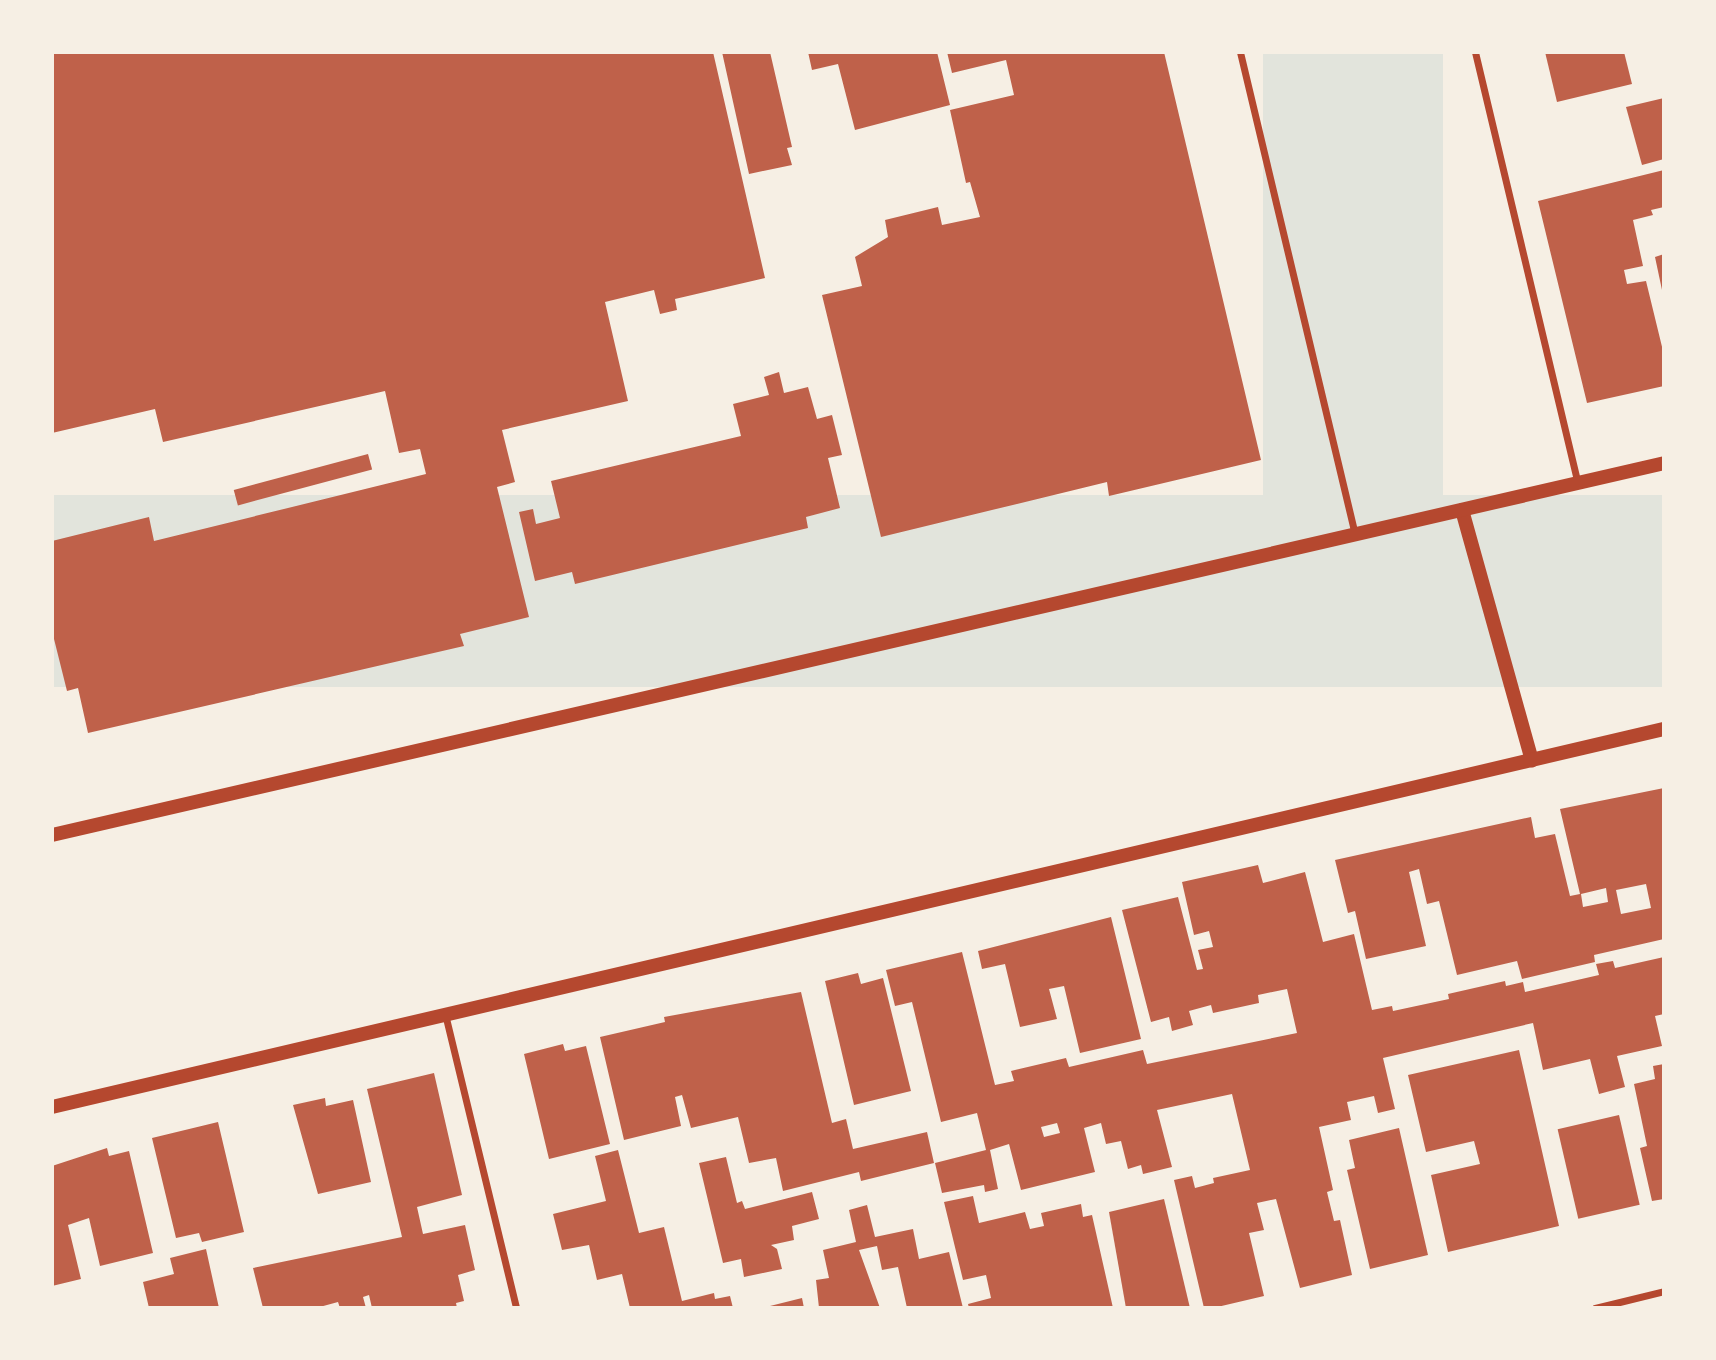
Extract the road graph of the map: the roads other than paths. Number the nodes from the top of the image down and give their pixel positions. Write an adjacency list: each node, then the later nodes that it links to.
1 (1240, 52): 6 (street)
2 (1475, 52): 4 (street)
3 (1664, 463): 4 (main road)
4 (1578, 483): 5 (main road)
5 (1462, 510): 6 (main road); 8 (main road)
6 (1355, 536): 9 (main road)
7 (1664, 729): 8 (main road)
8 (1532, 760): 10 (main road)
9 (52, 835)
10 (446, 1018): 11 (main road); 13 (street)
11 (52, 1107)
12 (1664, 1291): 14 (street)
13 (516, 1307)
14 (1595, 1307)

